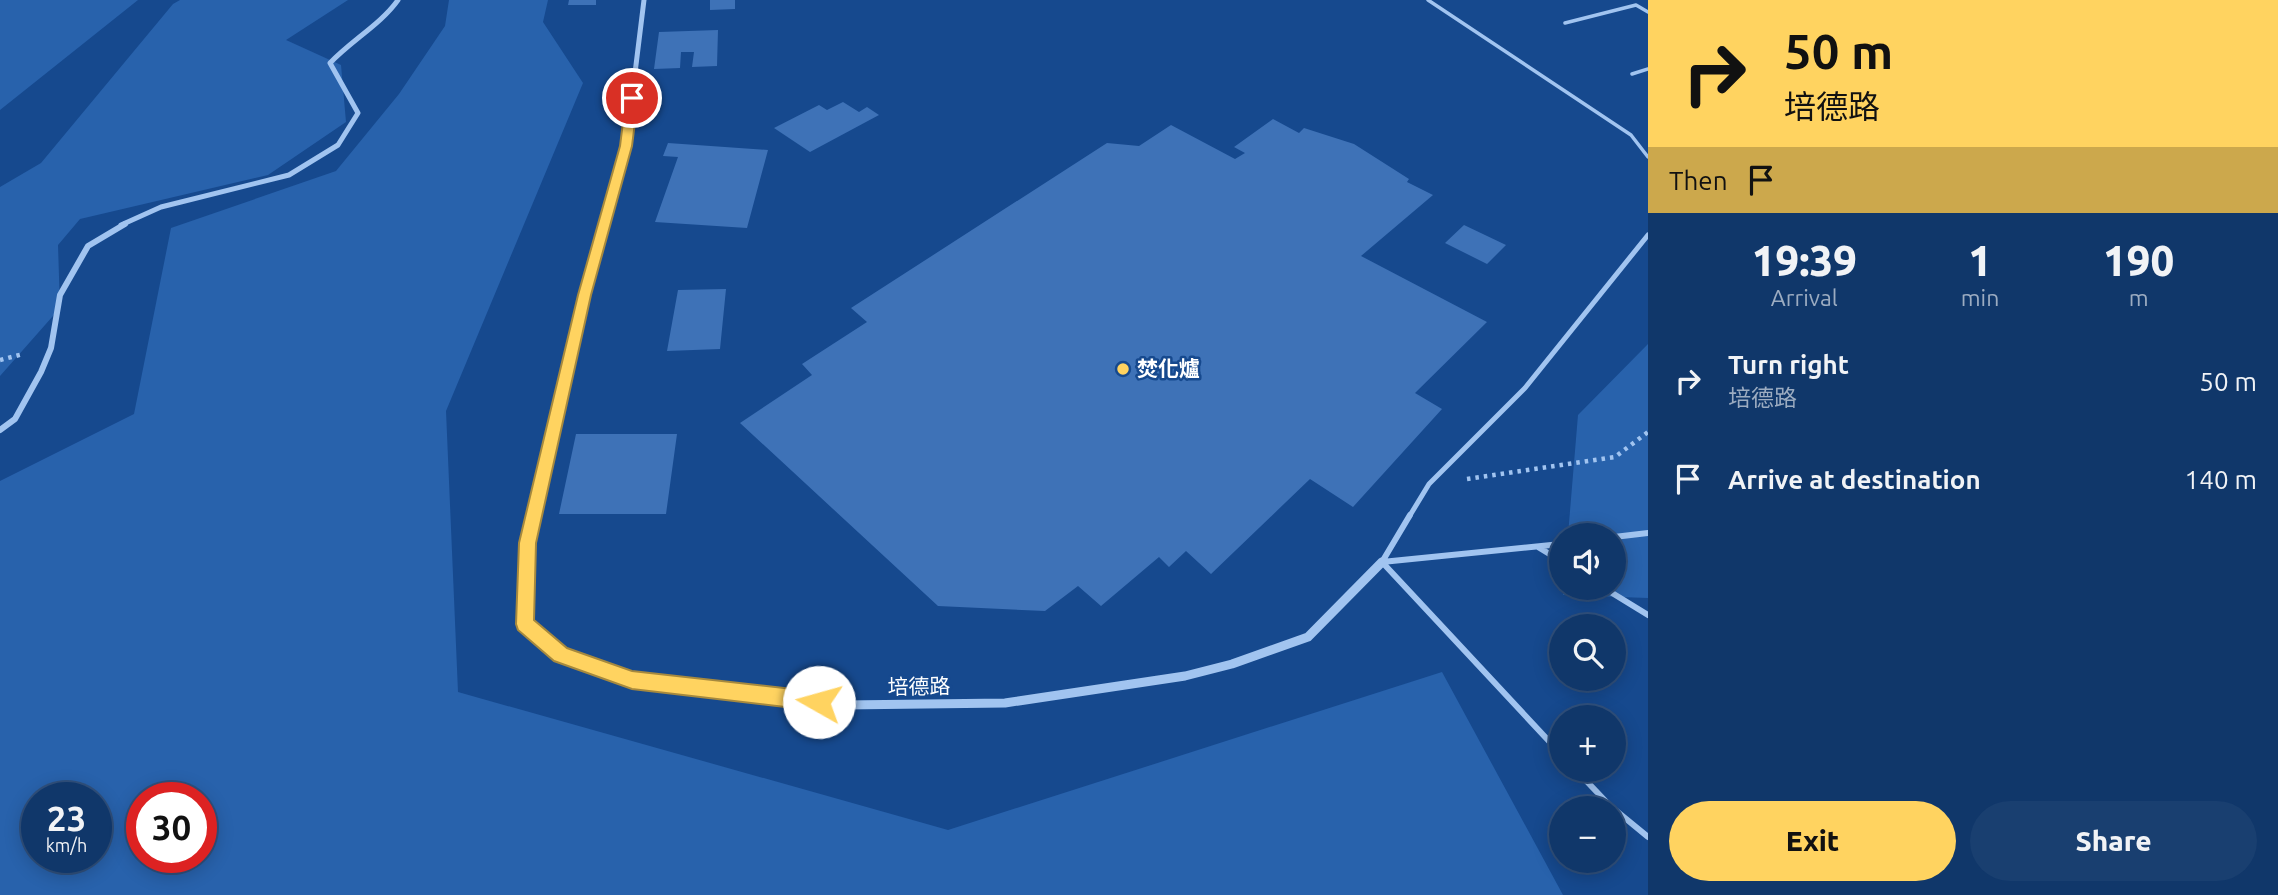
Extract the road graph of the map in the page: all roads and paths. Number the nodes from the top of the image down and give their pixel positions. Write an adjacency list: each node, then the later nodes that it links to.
1 (398, 0): 10 (street)
2 (644, 0): 18 (street, 培德路)
3 (1428, 0): 8 (lane)
4 (1648, 12): 5 (lane)
5 (1565, 23)
6 (1648, 69): 7 (lane)
7 (1632, 74)
8 (1648, 157)
9 (1648, 235): 12 (lane)
10 (0, 430)
11 (1648, 432): 12 (path)
12 (1429, 484): 18 (lane)
13 (1648, 533): 14 (lane)
14 (1626, 536)
15 (1549, 546): 16 (lane)
16 (1538, 547): 17 (lane); 18 (lane)
17 (1549, 554)
18 (1382, 562): 21 (lane)
19 (1624, 600): 20 (lane)
20 (1648, 615)
21 (1549, 741)
22 (1587, 782): 23 (lane)
23 (1601, 796)
24 (1626, 819): 25 (lane)
25 (1648, 837)

